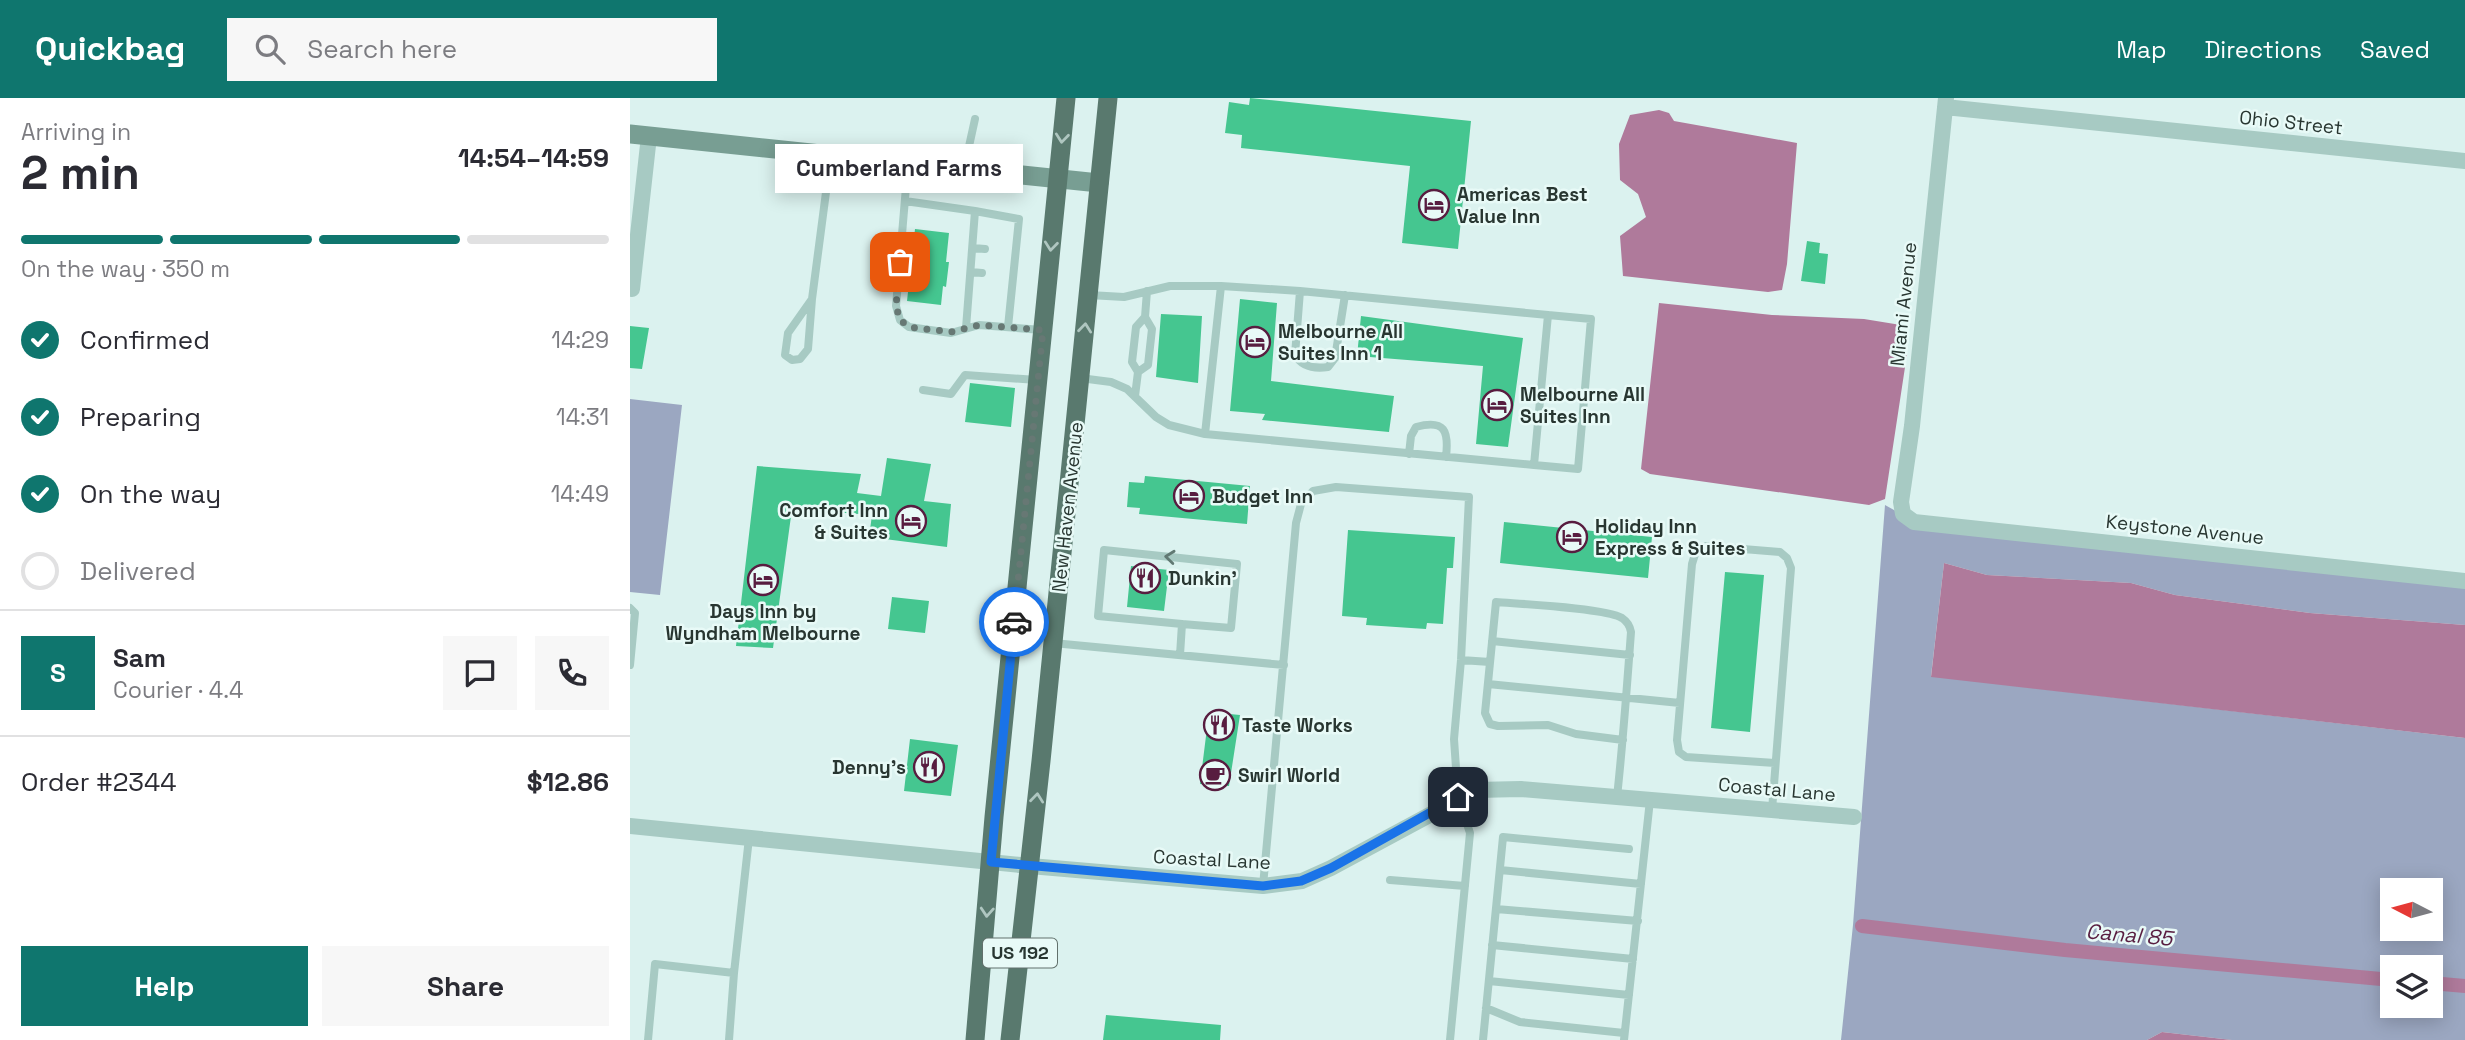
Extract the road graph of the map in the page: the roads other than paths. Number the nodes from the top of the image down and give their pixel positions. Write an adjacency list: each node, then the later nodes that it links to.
1 (1066, 98): 10 (main road, US 192, one-way to 10)
2 (1108, 98): 11 (main road, New Haven Avenue / US 192)
3 (1946, 102): 7 (street, Ohio Street); 41 (street, Miami Avenue)
4 (975, 119): 9 (lane)
5 (640, 135): 6 (main road); 19 (street)
6 (831, 154): 8 (main road); 26 (lane)
7 (2465, 161)
8 (908, 163): 9 (main road); 12 (lane)
9 (964, 169): 10 (main road)
10 (1058, 178): 11 (main road); 31 (main road, US 192, one-way to 31)
11 (1099, 183): 22 (main road, New Haven Avenue / US 192)
12 (905, 201): 13 (lane); 30 (lane)
13 (975, 211): 14 (lane); 29 (lane)
14 (973, 248): 15 (lane); 16 (lane)
15 (985, 249)
16 (971, 272): 17 (lane); 24 (lane)
17 (982, 273)
18 (1221, 286): 20 (lane); 21 (lane); 37 (lane)
19 (632, 289)
20 (1147, 291): 22 (lane); 28 (lane)
21 (1300, 291): 23 (lane); 23 (lane)
22 (1089, 295): 33 (main road, New Haven Avenue / US 192, one-way to 22)
23 (1345, 295): 27 (lane)
24 (969, 296): 25 (lane); 30 (lane)
25 (979, 298)
26 (812, 299): 26 (lane)
27 (1548, 315): 40 (lane); 40 (lane)
28 (1145, 317): 32 (lane); 32 (lane)
29 (1008, 327): 30 (lane); 31 (lane)
30 (966, 328)
31 (1043, 330): 34 (main road, US 192)
32 (1138, 372): 36 (lane)
33 (1080, 378): 36 (lane); 46 (main road, New Haven Avenue / US 192)
34 (1038, 380): 35 (lane); 66 (main road, US 192)
35 (923, 390)
36 (1135, 396): 37 (lane)
37 (1205, 434): 38 (lane)
38 (1409, 454): 39 (lane); 39 (lane)
39 (1446, 457): 40 (lane)
40 (1534, 465)
41 (1903, 514): 42 (street, Keystone Avenue)
42 (2465, 580)
43 (630, 608): 51 (lane)
44 (1182, 624): 44 (lane, one-way to 44); 47 (lane)
45 (1492, 641): 48 (lane); 48 (lane); 50 (lane)
46 (1053, 643): 47 (lane); 67 (main road, New Haven Avenue / US 192, one-way to 46)
47 (1180, 655): 52 (lane)
48 (1630, 655): 54 (lane)
49 (1461, 660): 50 (lane); 52 (lane); 58 (lane)
50 (1490, 662): 53 (lane)
51 (630, 665)
52 (1284, 665): 71 (lane)
53 (1488, 684): 54 (lane); 56 (lane)
54 (1627, 698): 55 (lane); 56 (lane)
55 (1680, 703): 57 (lane); 57 (lane)
56 (1623, 740): 59 (lane)
57 (1775, 763): 61 (lane)
58 (1458, 797): 59 (street, Coastal Lane); 71 (street, Coastal Lane); 72 (lane)
59 (1617, 797): 60 (street, Coastal Lane)
60 (1650, 800): 61 (street, Coastal Lane); 70 (lane)
61 (1772, 810): 62 (street, Coastal Lane)
62 (1854, 817)
63 (630, 826): 64 (street, Coastal Lane)
64 (748, 838): 66 (street, Coastal Lane); 77 (lane)
65 (1629, 849): 68 (lane)
66 (991, 862): 67 (street, Coastal Lane); 85 (main road, US 192, one-way to 85)
67 (1030, 866): 71 (street, Coastal Lane); 86 (main road, New Haven Avenue / US 192)
68 (1500, 870): 70 (lane); 73 (lane)
69 (1390, 880): 72 (lane)
70 (1642, 884): 74 (lane)
71 (1263, 886)
72 (1465, 886): 87 (lane)
73 (1496, 909): 74 (lane); 75 (lane)
74 (1638, 921): 76 (lane)
75 (1492, 945): 76 (lane); 78 (lane)
76 (1633, 959): 79 (lane)
77 (734, 972): 82 (lane); 83 (lane)
78 (1489, 981): 79 (lane); 80 (lane)
79 (1629, 995): 81 (lane)
80 (1486, 1008): 81 (lane); 88 (lane)
81 (1624, 1037)
82 (648, 1040)
83 (729, 1040): 84 (lane)
84 (736, 1040)
85 (975, 1040)
86 (1010, 1040)
87 (1450, 1040)
88 (1483, 1040)

